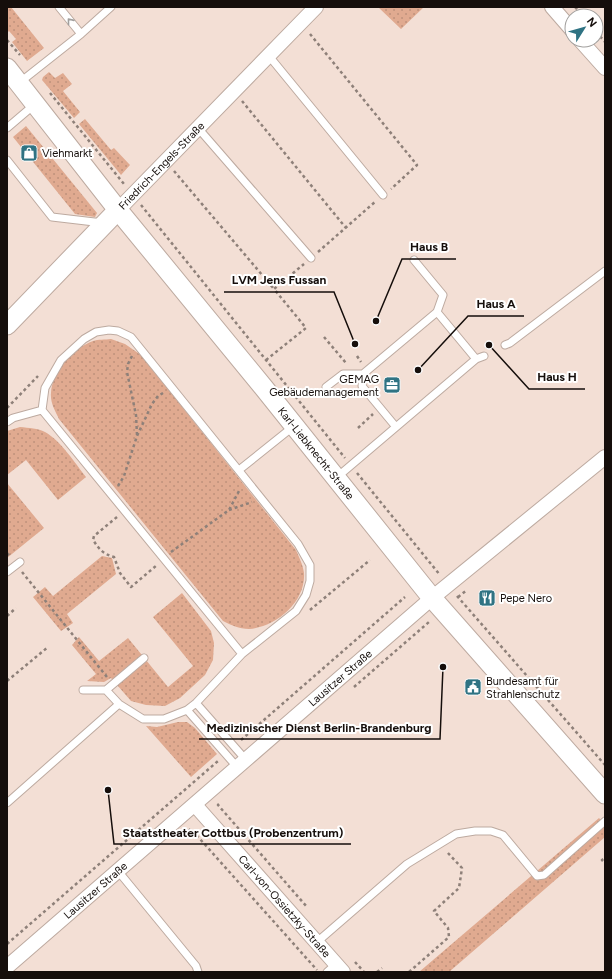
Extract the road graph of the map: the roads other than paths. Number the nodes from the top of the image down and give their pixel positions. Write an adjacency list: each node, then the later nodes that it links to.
1 (59, 7): 6 (lane, one-way to 1)
2 (111, 7): 6 (lane)
3 (316, 7): 8 (street, Friedrich-Engels-Straße)
4 (552, 7): 5 (street)
5 (564, 21)
6 (81, 34): 11 (lane)
7 (587, 48): 10 (street)
8 (269, 56): 14 (street, Friedrich-Engels-Straße); 16 (lane)
9 (7, 68): 11 (main road, Karl-Liebknecht-Straße)
10 (605, 68)
11 (26, 78): 12 (main road, Karl-Liebknecht-Straße)
12 (36, 104): 13 (lane); 17 (main road, Karl-Liebknecht-Straße)
13 (7, 128)
14 (198, 128): 17 (street, Friedrich-Engels-Straße); 19 (lane)
15 (7, 160): 18 (lane)
16 (383, 195)
17 (118, 210): 18 (main road, Friedrich-Engels-Straße); 31 (main road, Karl-Liebknecht-Straße)
18 (104, 223): 23 (main road, Friedrich-Engels-Straße)
19 (311, 258)
20 (414, 260): 22 (lane)
21 (605, 271): 24 (lane)
22 (437, 312): 26 (lane); 27 (lane)
23 (7, 325)
24 (505, 346)
25 (484, 356): 26 (lane)
26 (476, 359): 32 (lane)
27 (363, 374): 28 (lane); 32 (lane)
28 (326, 387)
29 (42, 410): 30 (lane); 34 (lane); 39 (lane)
30 (7, 422)
31 (294, 426): 34 (lane); 35 (main road, Karl-Liebknecht-Straße)
32 (396, 427): 35 (lane)
33 (605, 457): 38 (street, Lausitzer Straße)
34 (239, 470): 39 (lane)
35 (336, 478): 38 (main road, Karl-Liebknecht-Straße)
36 (18, 563): 37 (lane)
37 (7, 572)
38 (432, 598): 46 (street, Lausitzer Straße); 47 (main road, Karl-Liebknecht-Straße)
39 (242, 654): 43 (lane)
40 (144, 658): 42 (lane)
41 (83, 690): 42 (lane)
42 (106, 690): 44 (lane)
43 (196, 703): 45 (lane); 46 (lane)
44 (118, 704): 45 (lane); 48 (lane)
45 (187, 710): 46 (lane)
46 (242, 764): 49 (street, Lausitzer Straße)
47 (605, 794)
48 (7, 803)
49 (195, 805): 51 (street, Lausitzer Straße); 52 (street, Carl-von-Ossietzky-Straße)
50 (605, 821): 52 (lane)
51 (118, 871): 53 (street, Lausitzer Straße); 55 (lane)
52 (317, 942): 54 (street, Carl-von-Ossietzky-Straße)
53 (7, 967)
54 (335, 969)
55 (198, 972)

